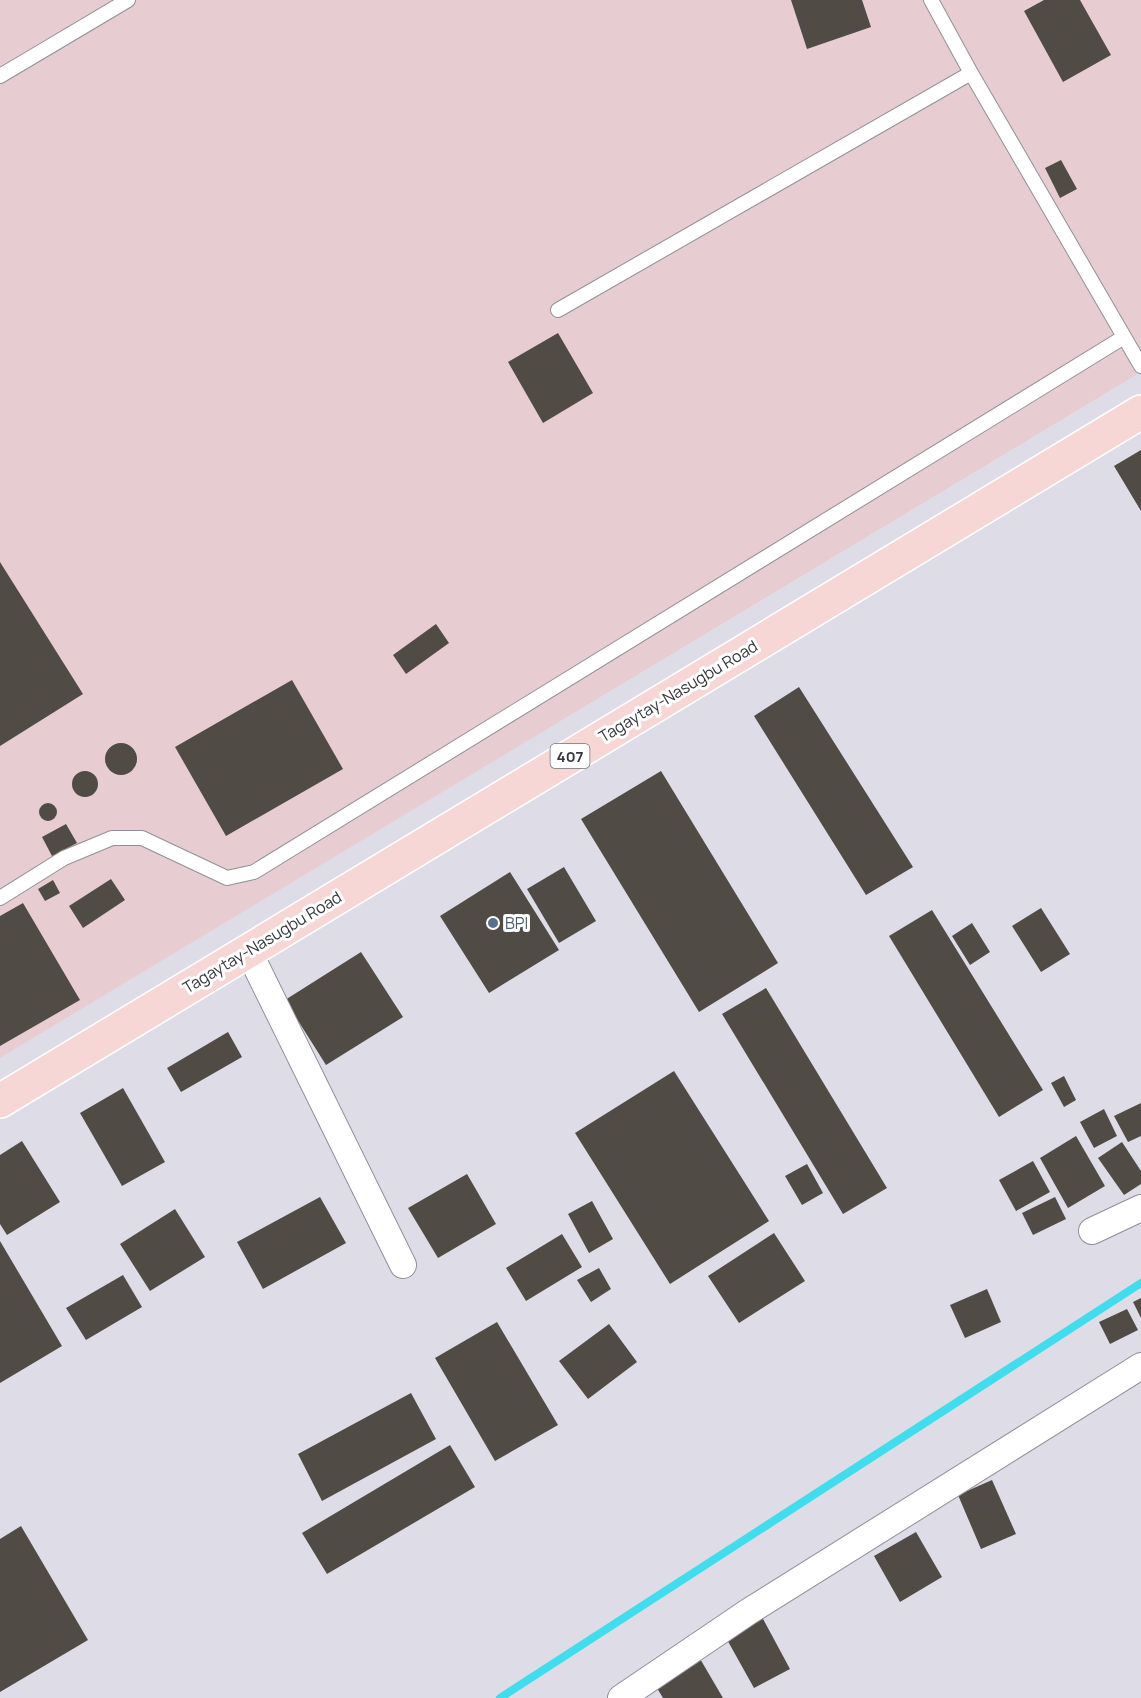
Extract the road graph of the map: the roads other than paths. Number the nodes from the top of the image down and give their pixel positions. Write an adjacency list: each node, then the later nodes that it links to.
1 (128, 0): 4 (lane)
2 (931, 0): 3 (lane)
3 (971, 73): 5 (lane); 6 (lane)
4 (0, 76)
5 (558, 310)
6 (1124, 337): 7 (lane); 9 (lane)
7 (1141, 366)
8 (1141, 412): 10 (main road, Tagaytay-Nasugbu Road / 407)
9 (0, 898)
10 (248, 950): 11 (main road, Tagaytay-Nasugbu Road / 407); 14 (street)
11 (0, 1101)
12 (1141, 1208): 13 (street)
13 (1092, 1231)
14 (403, 1264)
15 (1141, 1366): 16 (street)
16 (621, 1698)

